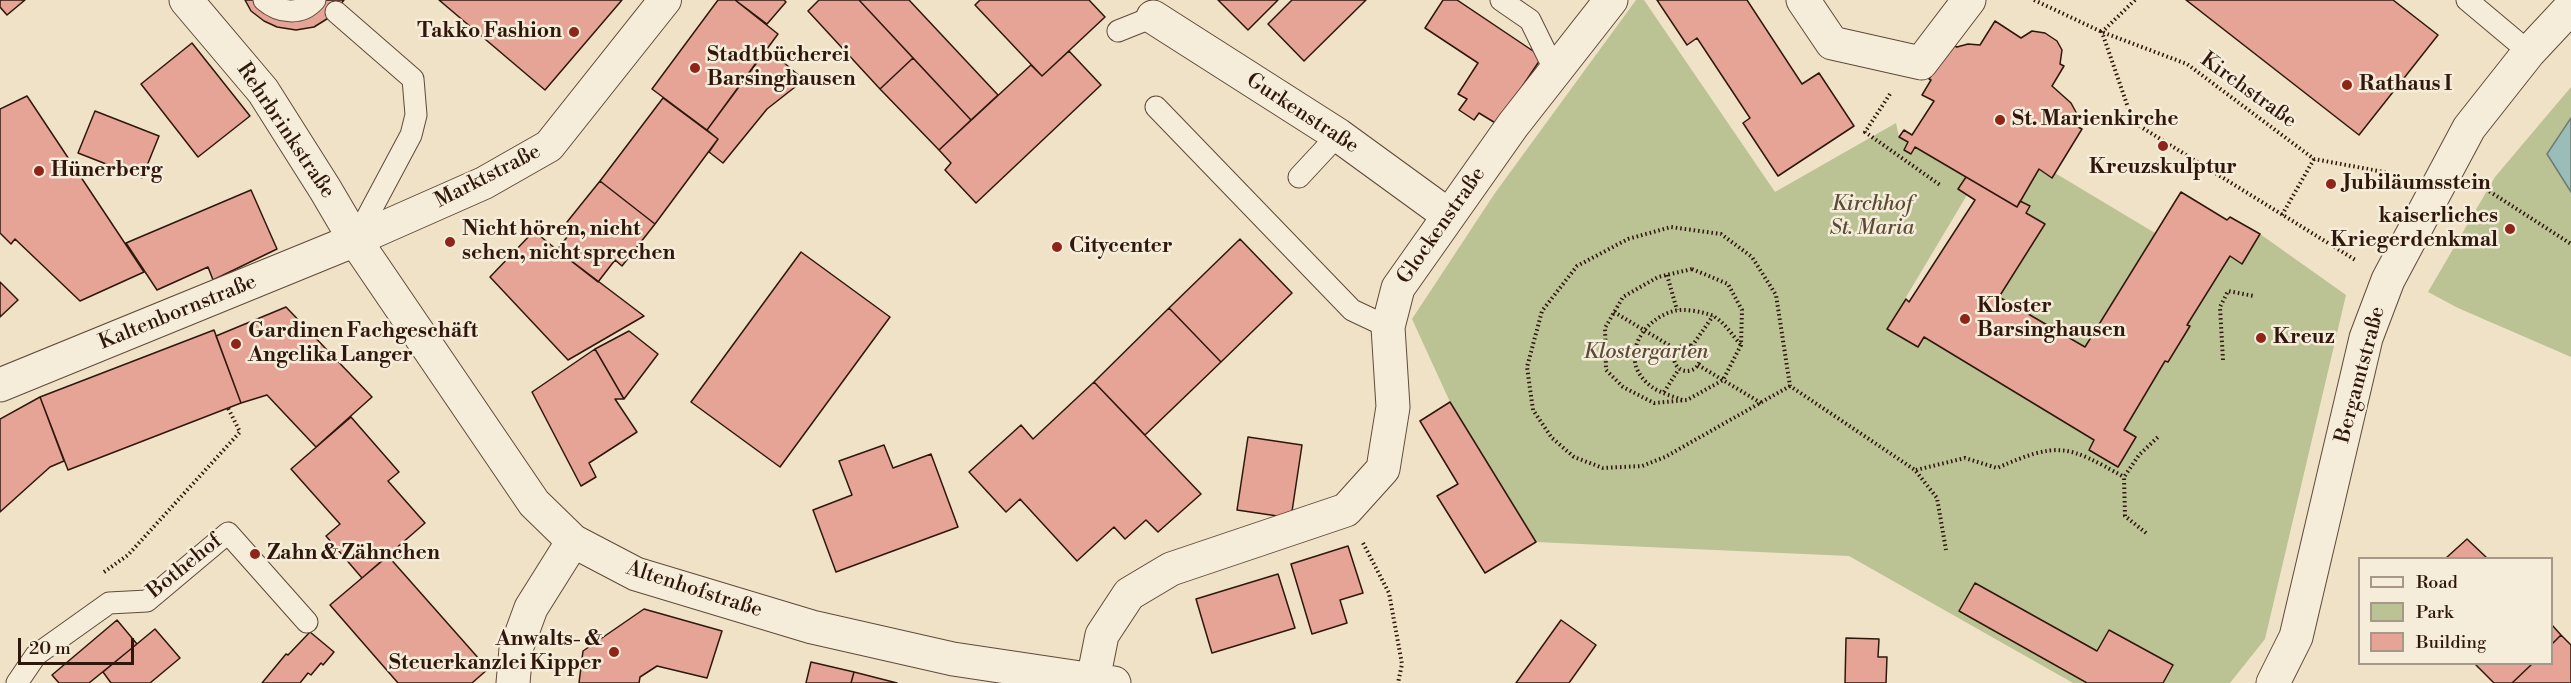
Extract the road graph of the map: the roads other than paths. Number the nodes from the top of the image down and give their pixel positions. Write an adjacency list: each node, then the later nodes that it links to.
1 (186, 0): 20 (street, Rehrbrinkstraße)
2 (264, 0): 3 (lane)
3 (315, 0)
4 (665, 0): 20 (street, Marktstraße)
5 (1501, 0): 15 (lane)
6 (1611, 0): 15 (street, Glockenstraße)
7 (1803, 0): 8 (street)
8 (1969, 0)
9 (2467, 0): 14 (lane)
10 (2571, 7): 14 (street, Bergamtstraße)
11 (336, 12): 20 (lane)
12 (1153, 17): 13 (lane); 17 (street, Gurkenstraße)
13 (1118, 31)
14 (2529, 52): 28 (street, Bergamtstraße)
15 (1555, 70): 19 (street, Glockenstraße)
16 (1156, 107): 21 (lane)
17 (1338, 135): 18 (lane); 19 (street, Gurkenstraße)
18 (1299, 177)
19 (1448, 215): 21 (street, Glockenstraße)
20 (355, 240): 22 (street, Kaltenbornstraße); 23 (street, Altenhofstraße)
21 (1388, 327): 25 (street, Glockenstraße)
22 (0, 385)
23 (573, 541): 25 (street, Altenhofstraße); 27 (street)
24 (307, 622): 26 (lane, Bothehof)
25 (1103, 681)
26 (17, 683)
27 (513, 683)
28 (2273, 683)

